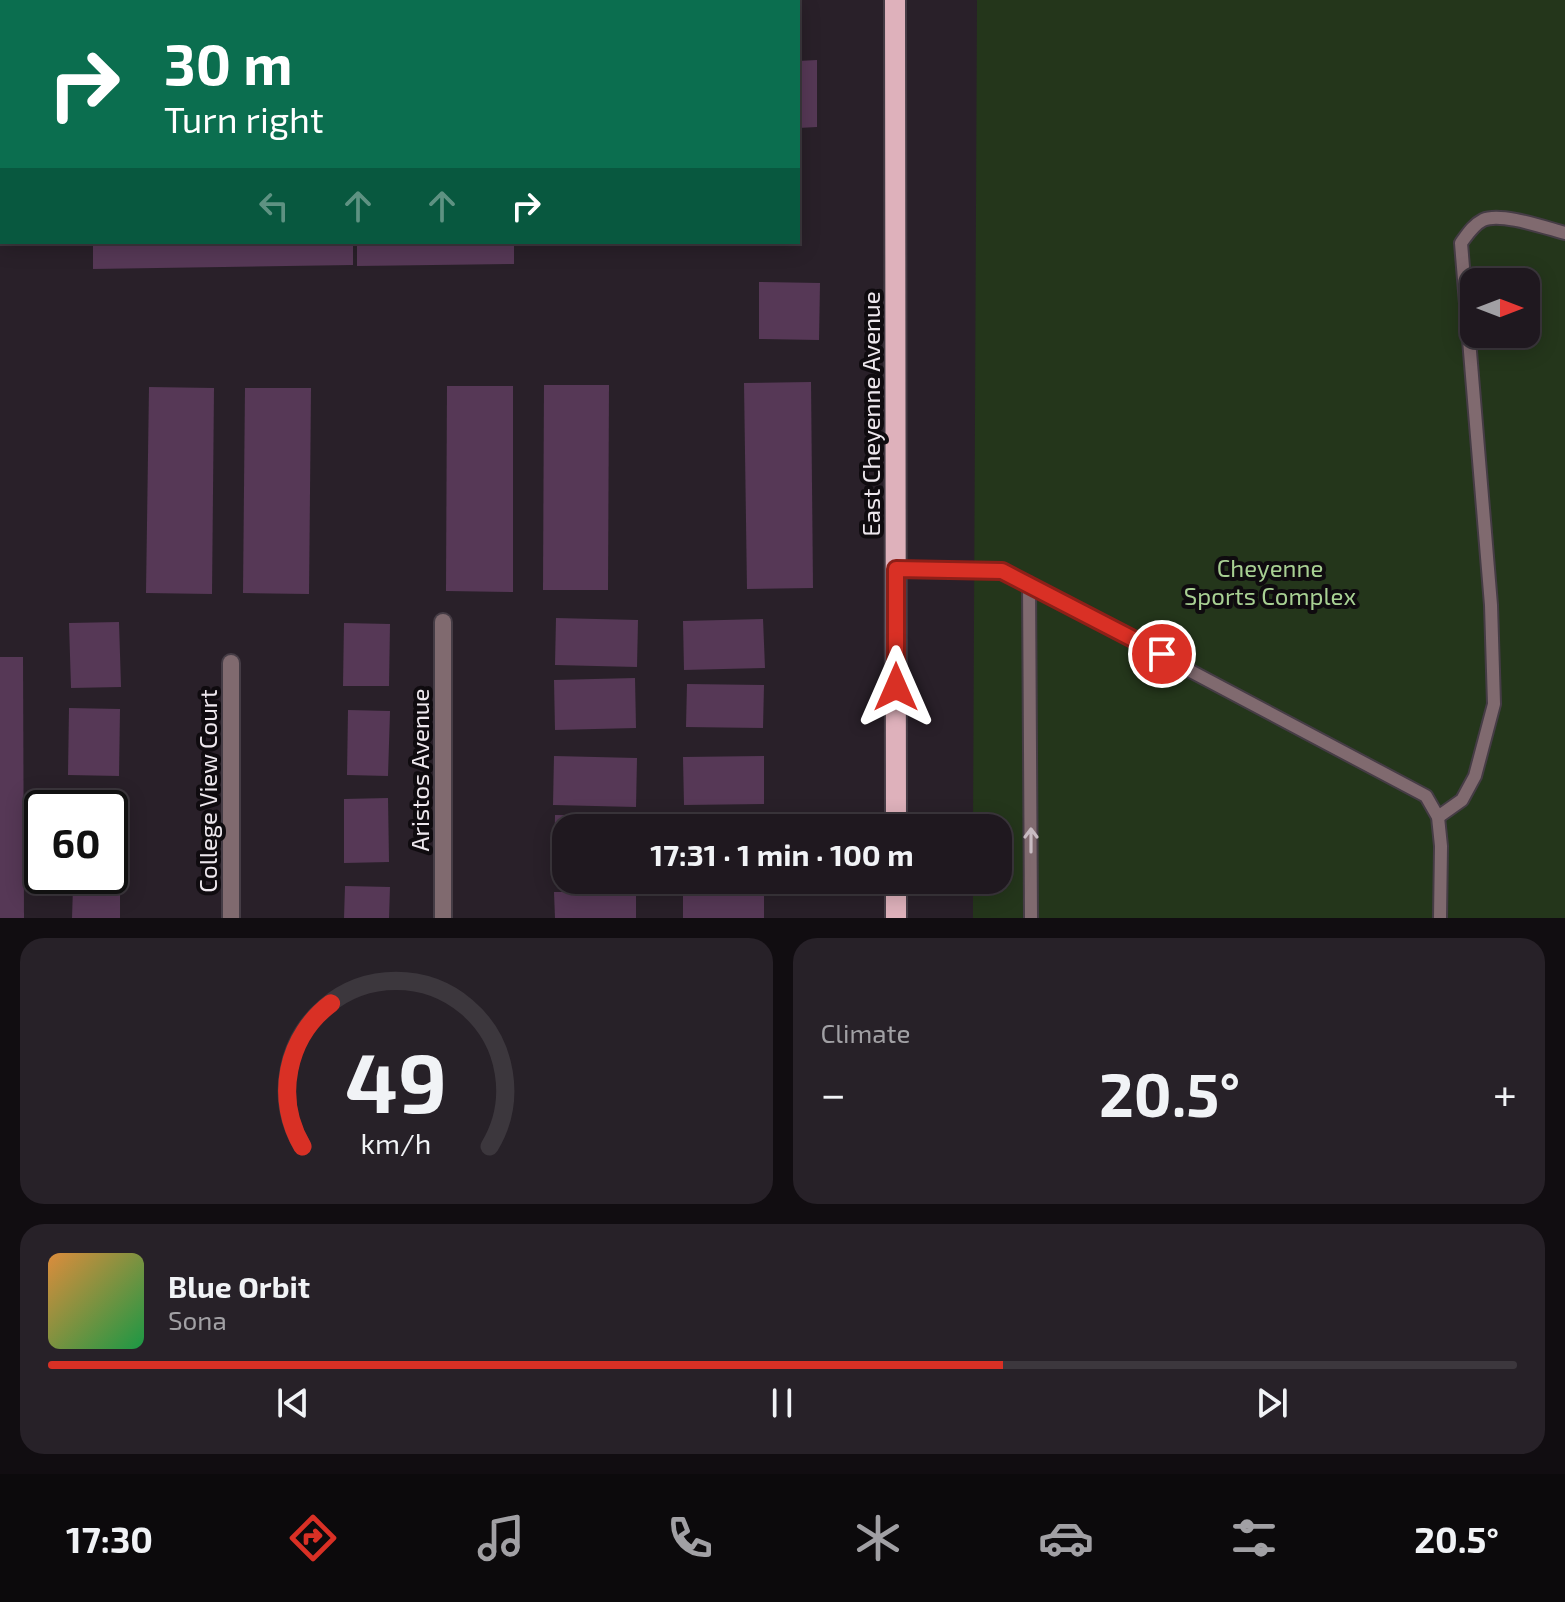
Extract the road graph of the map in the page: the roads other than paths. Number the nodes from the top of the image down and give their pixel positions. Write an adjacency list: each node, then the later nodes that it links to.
1 (895, 0): 3 (main road, East Cheyenne Avenue)
2 (1565, 233): 8 (lane)
3 (896, 569): 4 (lane); 7 (main road, East Cheyenne Avenue)
4 (1029, 583): 8 (lane); 13 (lane, one-way to 4)
5 (443, 622): 11 (street, Aristos Avenue)
6 (231, 663): 10 (street, College View Court)
7 (896, 814)
8 (1438, 817): 14 (lane)
9 (896, 894): 12 (main road)
10 (231, 918)
11 (443, 918)
12 (896, 918)
13 (1031, 918)
14 (1440, 918)

